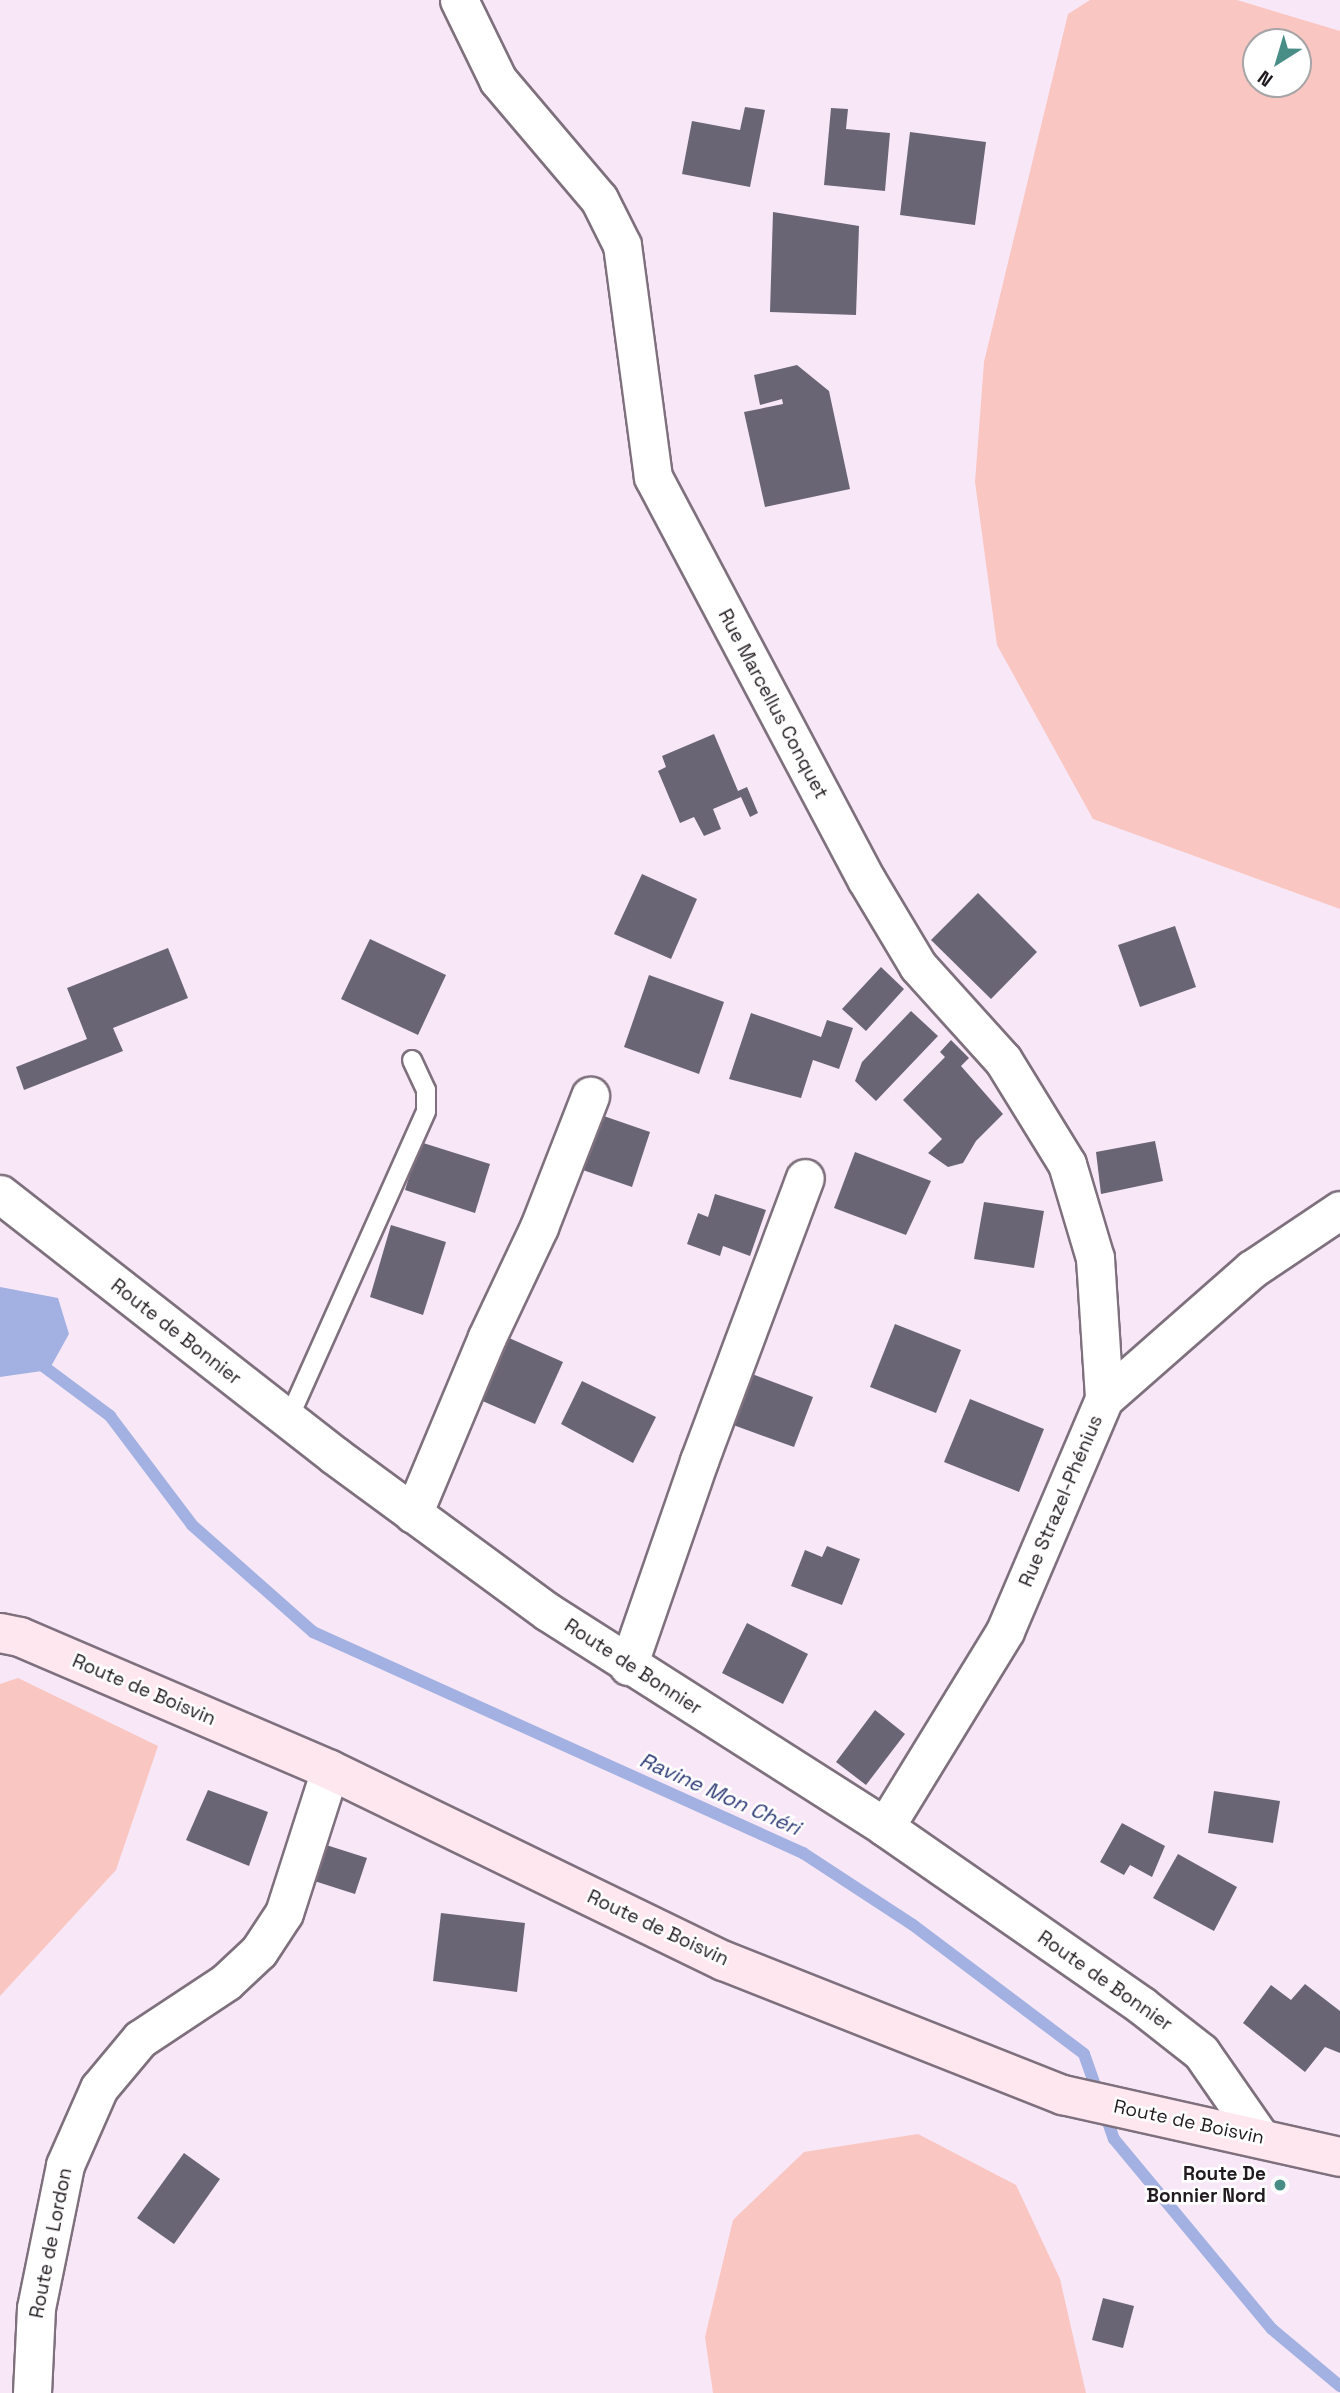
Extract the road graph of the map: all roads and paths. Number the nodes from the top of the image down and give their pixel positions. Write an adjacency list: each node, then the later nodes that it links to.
1 (459, 0): 7 (street, Rue Marcellus Conquet)
2 (412, 1059): 8 (lane)
3 (590, 1096): 9 (street)
4 (805, 1178): 11 (street)
5 (0, 1194): 8 (street, Route de Bonnier)
6 (1340, 1210): 7 (street, Rue Strazel-Phénius)
7 (1104, 1399): 13 (street, Rue Strazel-Phénius)
8 (288, 1420): 9 (street, Route de Bonnier)
9 (413, 1514): 11 (street, Route de Bonnier)
10 (0, 1633): 12 (main road, Route de Boisvin)
11 (628, 1666): 13 (street, Route de Bonnier)
12 (330, 1770): 14 (main road, Route de Boisvin); 16 (street, Route de Lordon)
13 (885, 1827): 14 (street, Route de Bonnier)
14 (1261, 2137): 15 (main road, Route de Boisvin)
15 (1340, 2157)
16 (32, 2393)

